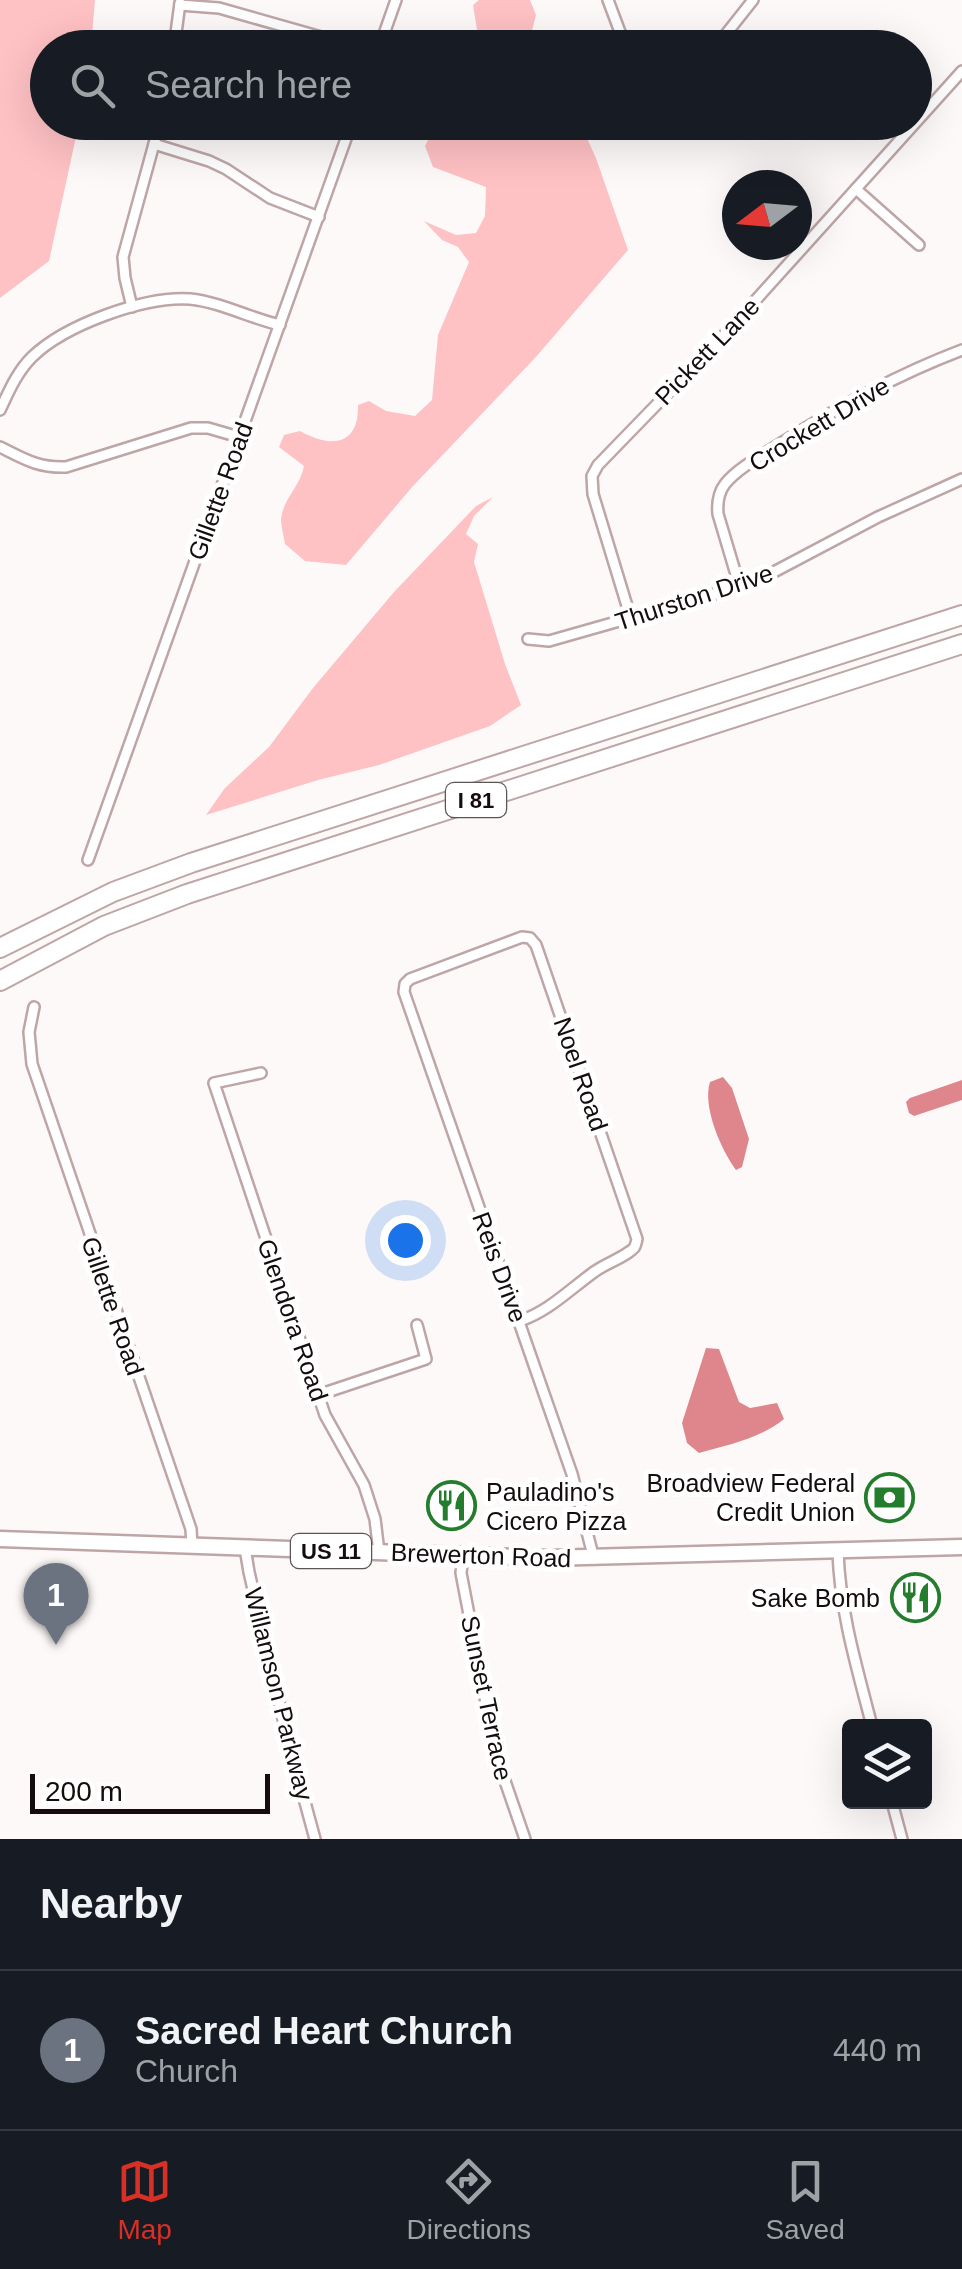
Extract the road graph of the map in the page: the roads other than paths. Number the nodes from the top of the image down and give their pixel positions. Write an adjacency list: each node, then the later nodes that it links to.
1 (396, 0): 7 (street)
2 (608, 0): 8 (street)
3 (754, 0): 9 (street)
4 (180, 2): 5 (street); 6 (street)
5 (176, 30)
6 (297, 30)
7 (385, 30)
8 (619, 30)
9 (730, 30)
10 (962, 72): 11 (street, Pickett Lane)
11 (932, 105)
12 (155, 140): 15 (street)
13 (346, 140): 17 (street, Gillette Road)
14 (901, 140): 16 (street, Pickett Lane)
15 (154, 144): 17 (street); 19 (street)
16 (856, 190): 18 (street); 28 (street, Pickett Lane)
17 (319, 217): 20 (street, Gillette Road)
18 (918, 245)
19 (132, 307): 20 (street); 22 (street)
20 (280, 325): 23 (street, Gillette Road)
21 (962, 350): 26 (street, Crockett Drive)
22 (0, 410)
23 (239, 437): 24 (street); 31 (street, Gillette Road)
24 (0, 447)
25 (962, 479): 26 (street, Thurston Drive)
26 (740, 588): 28 (street, Thurston Drive)
27 (962, 615): 32 (highway, I 81)
28 (631, 619): 29 (street, Thurston Drive)
29 (528, 639)
30 (962, 644): 34 (highway, I 81)
31 (88, 860)
32 (0, 948)
33 (410, 979): 37 (street, Reis Drive); 37 (street, Noel Road)
34 (0, 980)
35 (34, 1007): 41 (street, Gillette Road)
36 (261, 1073): 39 (street, Glendora Road)
37 (520, 1322): 47 (street, Reis Drive)
38 (416, 1324): 39 (street)
39 (318, 1395): 44 (street, Glendora Road)
40 (0, 1540): 41 (main road, Brewerton Road / US 11)
41 (192, 1546): 43 (main road, Brewerton Road / US 11)
42 (962, 1547): 45 (main road, Brewerton Road / US 11)
43 (245, 1548): 44 (main road, Brewerton Road / US 11); 50 (street, Willamson Parkway)
44 (379, 1552): 46 (main road, Brewerton Road / US 11)
45 (838, 1552): 47 (main road, Brewerton Road / US 11); 48 (street)
46 (464, 1555): 47 (main road, Brewerton Road / US 11); 51 (street, Sunset Terrace)
47 (594, 1559)
48 (870, 1719)
49 (894, 1809): 52 (street)
50 (315, 1839)
51 (524, 1839)
52 (902, 1839)

